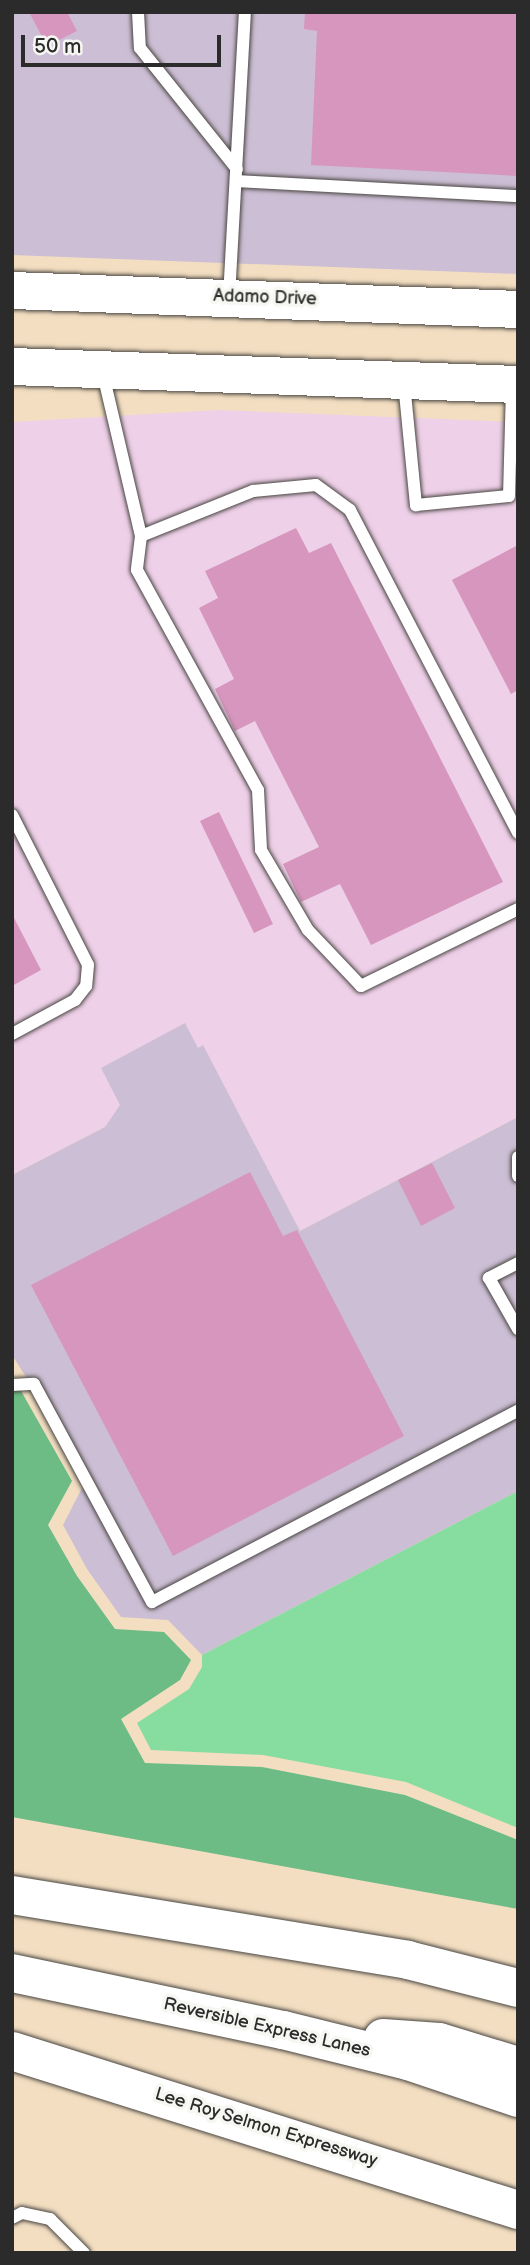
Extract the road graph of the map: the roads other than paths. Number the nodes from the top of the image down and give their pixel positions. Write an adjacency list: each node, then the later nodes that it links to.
1 (138, 12): 3 (lane)
2 (245, 12): 3 (lane)
3 (237, 175): 4 (lane); 6 (lane)
4 (518, 196)
5 (12, 290): 6 (main road, Adamo Drive)
6 (229, 297): 7 (main road, Adamo Drive)
7 (518, 309)
8 (12, 366): 9 (main road)
9 (102, 367): 10 (main road); 12 (lane)
10 (403, 380): 11 (main road); 11 (lane)
11 (515, 384)
12 (141, 536): 14 (lane); 15 (lane)
13 (12, 815): 16 (lane)
14 (518, 833)
15 (518, 909)
16 (12, 1034)
17 (518, 1157): 18 (lane)
18 (518, 1177)
19 (518, 1263): 20 (lane)
20 (518, 1329)
21 (12, 1385): 22 (lane)
22 (518, 1411)
23 (12, 1895): 25 (highway)
24 (12, 1973): 26 (highway, Reversible Express Lanes)
25 (518, 1988)
26 (283, 2030): 28 (highway, Reversible Express Lanes); 29 (highway)
27 (12, 2051): 32 (highway, Lee Roy Selmon Expressway)
28 (408, 2061): 30 (highway, Reversible Express Lanes); 31 (highway)
29 (518, 2066)
30 (518, 2098)
31 (518, 2121)
32 (518, 2210)
33 (12, 2218): 34 (lane)
34 (84, 2253)

